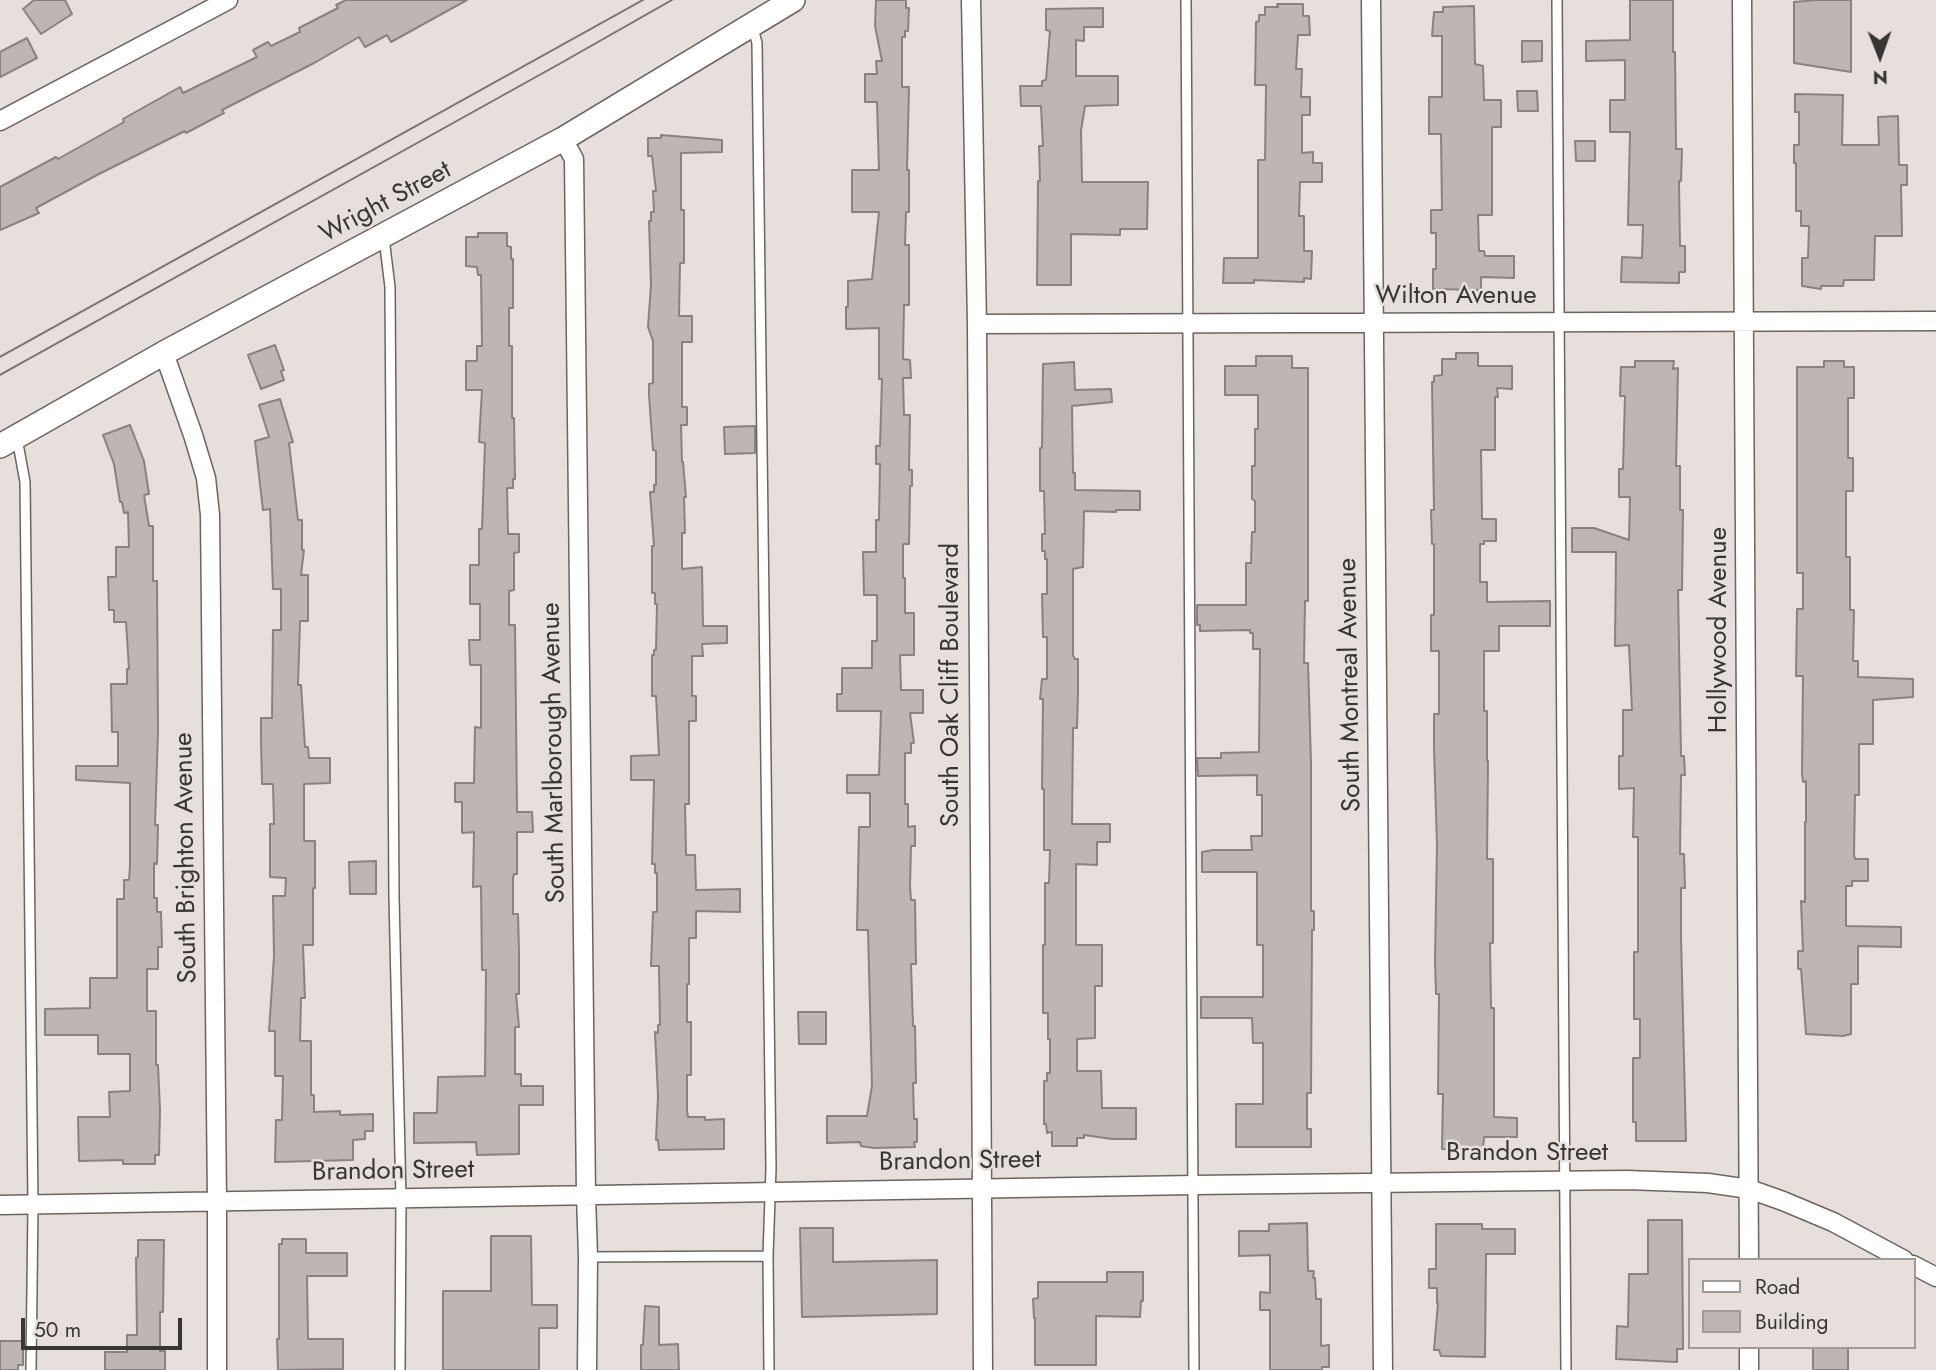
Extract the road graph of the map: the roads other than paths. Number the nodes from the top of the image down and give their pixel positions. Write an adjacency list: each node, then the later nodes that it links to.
1 (228, 0): 9 (street)
2 (793, 0): 8 (street, Wright Street)
3 (971, 0): 17 (street, South Oak Cliff Boulevard)
4 (1186, 0): 14 (lane)
5 (1371, 0): 15 (street, South Montreal Avenue)
6 (1557, 0): 16 (lane)
7 (1742, 0): 12 (street, Hollywood Avenue)
8 (752, 26): 10 (street, Wright Street); 25 (lane)
9 (0, 121)
10 (563, 139): 11 (street, Wright Street); 26 (street, South Marlborough Avenue)
11 (384, 236): 18 (street, Wright Street); 27 (lane)
12 (1744, 321): 13 (street, Wilton Avenue); 16 (street, Wilton Avenue); 24 (street, Hollywood Avenue)
13 (1936, 321)
14 (1188, 322): 15 (street, Wilton Avenue); 17 (street, Wilton Avenue); 22 (lane)
15 (1373, 323): 16 (street, Wilton Avenue); 21 (street, South Montreal Avenue)
16 (1559, 323): 20 (lane)
17 (977, 324): 23 (street, South Oak Cliff Boulevard)
18 (164, 353): 19 (street, Wright Street); 28 (street, South Brighton Avenue)
19 (9, 441): 30 (lane)
20 (1566, 1180): 21 (street, Brandon Street); 24 (street, Brandon Street); 46 (lane)
21 (1382, 1182): 22 (street, Brandon Street); 45 (street, South Montreal Avenue)
22 (1194, 1185): 23 (street, Brandon Street); 44 (lane)
23 (982, 1188): 25 (street, Brandon Street); 43 (street, South Oak Cliff Boulevard)
24 (1749, 1189): 33 (street, Hollywood Avenue); 34 (street, Brandon Street)
25 (771, 1192): 26 (street, Brandon Street); 31 (lane)
26 (586, 1195): 27 (street, Brandon Street); 32 (street, South Marlborough Avenue)
27 (401, 1199): 28 (street, Brandon Street); 40 (lane)
28 (217, 1202): 30 (street, Brandon Street); 39 (street, South Brighton Avenue)
29 (0, 1205): 30 (street, Brandon Street)
30 (33, 1205): 38 (lane)
31 (768, 1256): 32 (lane); 42 (lane)
32 (588, 1257): 41 (street, South Marlborough Avenue)
33 (1749, 1258)
34 (1900, 1258)
35 (1915, 1266): 36 (street)
36 (1936, 1277)
37 (1749, 1349): 47 (street)
38 (31, 1370)
39 (217, 1370)
40 (400, 1370)
41 (587, 1370)
42 (769, 1370)
43 (983, 1370)
44 (1194, 1370)
45 (1383, 1370)
46 (1566, 1370)
47 (1749, 1370)

